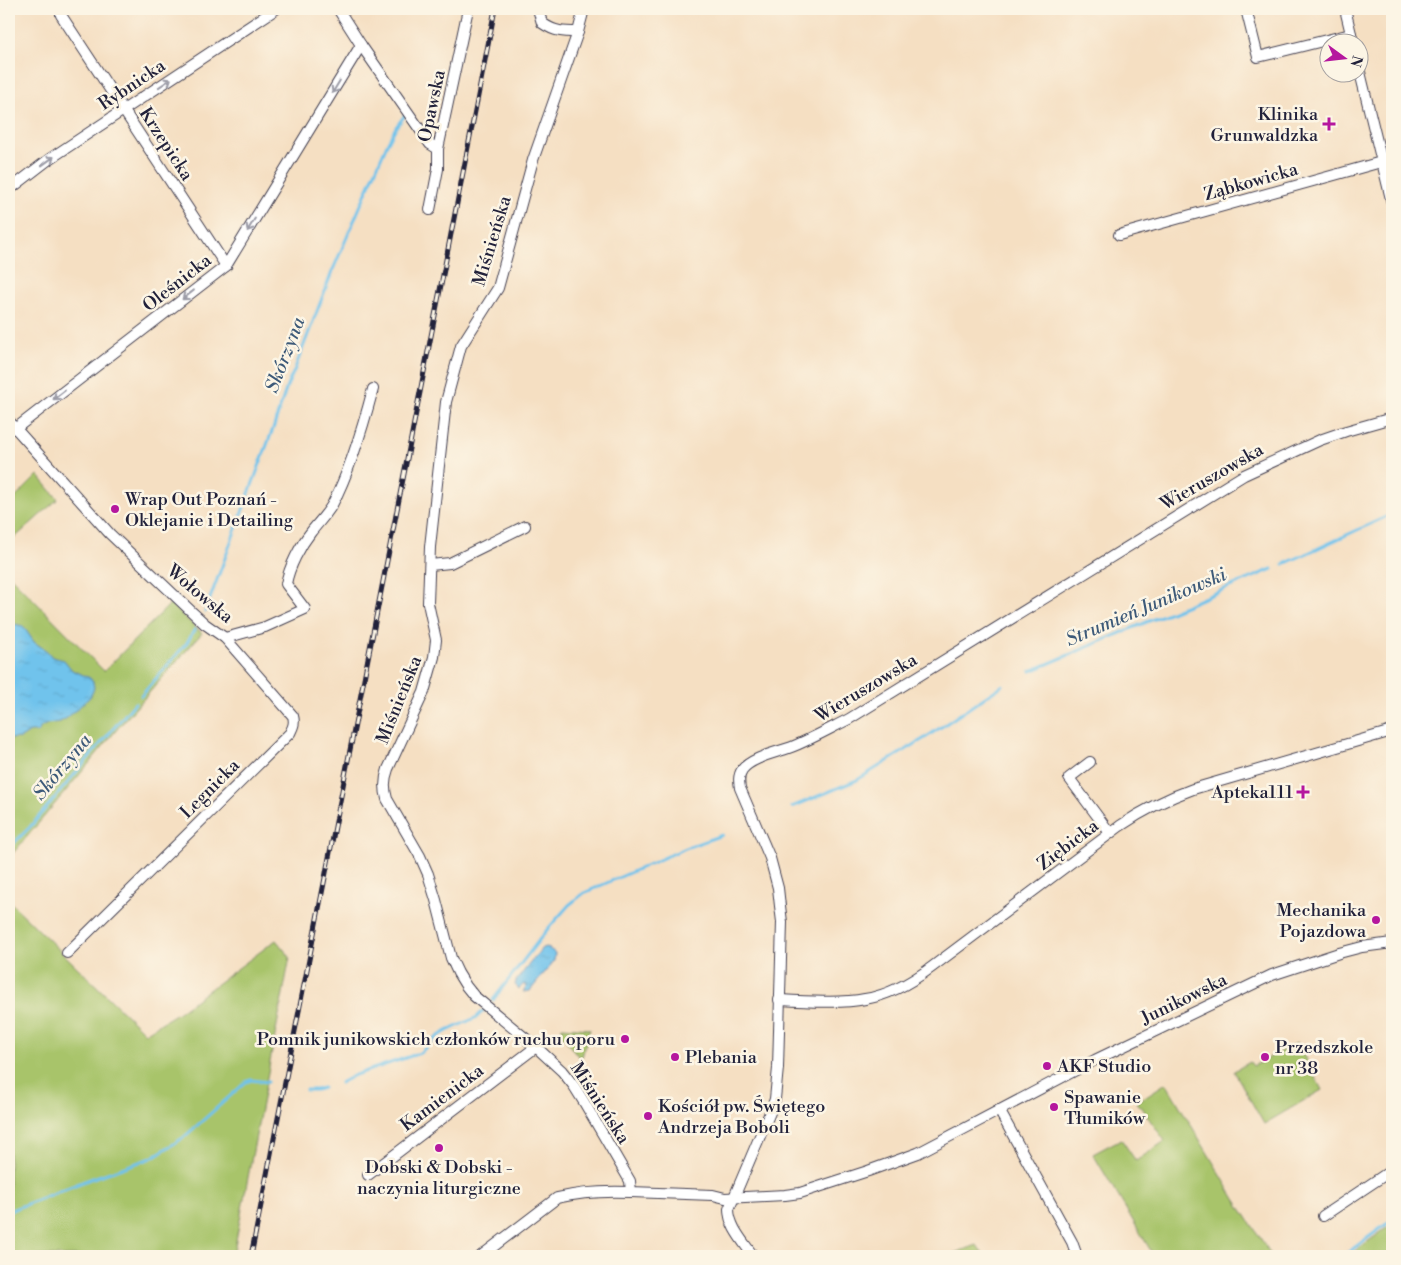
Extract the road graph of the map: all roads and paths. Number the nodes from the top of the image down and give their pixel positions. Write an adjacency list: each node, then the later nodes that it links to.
1 (276, 9): 14 (street, Rybnicka, one-way to 1)
2 (338, 9): 11 (street)
3 (468, 9): 15 (street, Opawska)
4 (538, 9): 9 (street)
5 (584, 9): 9 (street, Miśnieńska)
6 (1246, 9): 12 (street)
7 (1345, 9): 10 (street)
8 (62, 15): 14 (street, Krzepicka)
9 (578, 32): 26 (street, Miśnieńska)
10 (1351, 32)
11 (361, 45): 15 (street); 21 (street, Oleśnicka, one-way to 21)
12 (1318, 45)
13 (1363, 82): 16 (street)
14 (124, 110): 17 (street, Rybnicka, one-way to 14); 21 (street, Krzepicka)
15 (438, 149): 19 (street, Opawska)
16 (1387, 160): 18 (street); 20 (street, Ząbkowicka)
17 (9, 190)
18 (1392, 203)
19 (430, 210)
20 (1119, 235)
21 (226, 266): 24 (street, Oleśnicka, one-way to 24)
22 (373, 389): 27 (street, Wołowska)
23 (1392, 418): 33 (street, Wieruszowska)
24 (12, 425): 27 (street, Wołowska)
25 (525, 526): 26 (street)
26 (430, 565): 34 (street, Miśnieńska)
27 (225, 638): 32 (street, Legnicka)
28 (1392, 731): 30 (street, Ziębicka)
29 (1090, 762): 30 (street)
30 (1110, 833): 33 (street, Ziębicka)
31 (1392, 943): 35 (street, Junikowska)
32 (67, 952)
33 (779, 1000): 39 (street, Wieruszowska)
34 (536, 1047): 37 (street, Kamienicka); 38 (street, Miśnieńska)
35 (999, 1110): 39 (street, Junikowska); 43 (street)
36 (1392, 1170): 40 (street)
37 (368, 1175)
38 (631, 1192): 39 (street); 41 (street)
39 (733, 1197): 42 (street)
40 (1323, 1216)
41 (481, 1256)
42 (753, 1256)
43 (1077, 1256)

